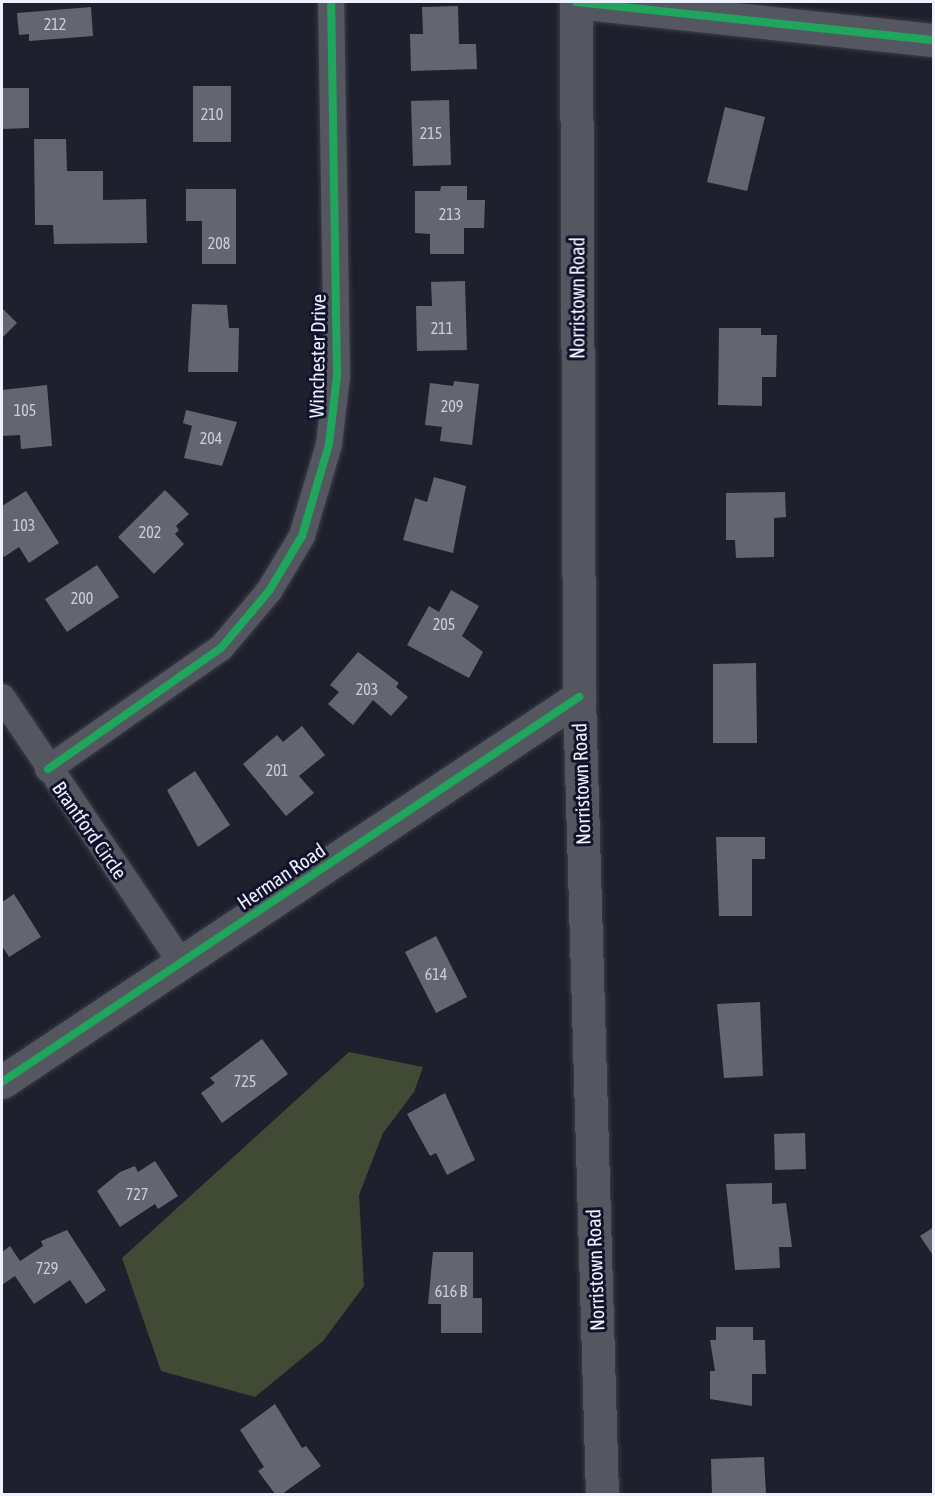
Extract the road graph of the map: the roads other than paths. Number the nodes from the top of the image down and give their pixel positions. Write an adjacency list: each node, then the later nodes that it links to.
1 (331, 2): 6 (street, Winchester Drive)
2 (576, 2): 3 (main road); 5 (main road, Norristown Road)
3 (933, 40)
4 (2, 697): 6 (street, Brantford Circle)
5 (579, 697): 7 (main road, Herman Road); 9 (main road, Norristown Road)
6 (48, 769): 7 (street, Brantford Circle)
7 (181, 962): 8 (main road, Herman Road)
8 (2, 1082)
9 (602, 1494)

